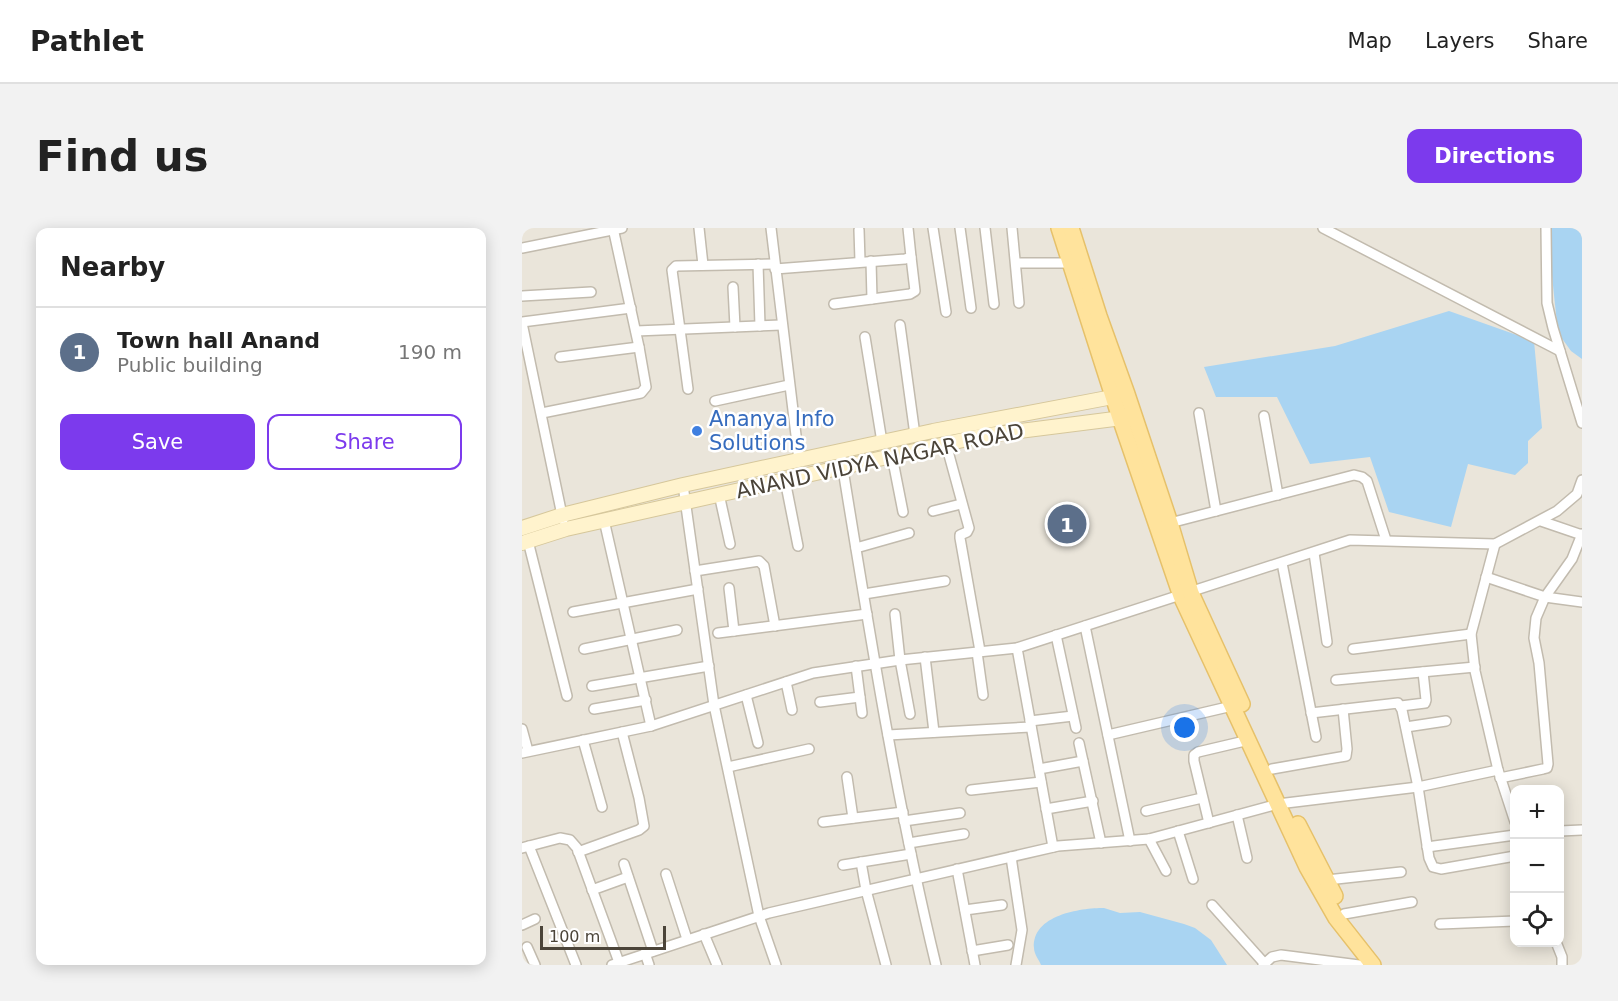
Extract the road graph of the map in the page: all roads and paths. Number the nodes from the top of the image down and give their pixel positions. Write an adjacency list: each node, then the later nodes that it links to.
1 (616, 228): 14 (street); 30 (street)
2 (699, 228): 21 (street)
3 (771, 228): 22 (street)
4 (908, 228): 16 (street)
5 (933, 228): 32 (street)
6 (960, 228): 31 (street)
7 (985, 228): 29 (street)
8 (1012, 228): 18 (street)
9 (1059, 228): 19 (main road)
10 (1071, 228): 48 (main road)
11 (1323, 228): 42 (street)
12 (1546, 228): 42 (street)
13 (859, 230): 17 (street)
14 (575, 232): 15 (street)
15 (522, 248)
16 (911, 257): 17 (street); 26 (street)
17 (865, 261): 22 (street); 26 (street)
18 (1016, 263): 19 (street); 27 (street)
19 (1070, 263): 48 (main road)
20 (758, 264): 21 (street); 22 (street); 35 (street)
21 (703, 265): 38 (street)
22 (775, 266): 33 (street)
23 (733, 286): 37 (street)
24 (591, 292): 25 (street)
25 (522, 296)
26 (872, 299): 28 (street)
27 (1019, 303)
28 (834, 304)
29 (994, 304)
30 (631, 308): 36 (street); 39 (street)
31 (970, 308)
32 (946, 312)
33 (781, 325): 35 (street); 46 (street)
34 (900, 325): 55 (street)
35 (760, 326): 37 (street)
36 (522, 327): 44 (street)
37 (735, 327): 38 (street)
38 (679, 329): 39 (street); 47 (street)
39 (636, 331): 41 (street)
40 (865, 337): 56 (street)
41 (639, 346): 43 (street); 50 (street)
42 (1560, 351): 54 (street)
43 (561, 357)
44 (534, 378): 45 (street); 50 (street)
45 (522, 380)
46 (789, 385): 49 (street); 60 (street)
47 (688, 389)
48 (1120, 395): 53 (main road); 55 (main road, ANAND VIDYA NAGAR ROAD)
49 (716, 401)
50 (542, 413): 74 (street)
51 (1199, 413): 70 (street)
52 (1264, 416): 66 (street)
53 (1127, 417): 57 (main road, ANAND VIDYA NAGAR ROAD); 75 (main road); 93 (main road)
54 (1582, 423)
55 (915, 435): 56 (main road, ANAND VIDYA NAGAR ROAD)
56 (882, 442): 58 (main road, ANAND VIDYA NAGAR ROAD)
57 (946, 444): 59 (main road, ANAND VIDYA NAGAR ROAD); 68 (street)
58 (840, 451): 60 (main road, ANAND VIDYA NAGAR ROAD); 61 (street)
59 (892, 456): 61 (main road, ANAND VIDYA NAGAR ROAD); 71 (street)
60 (799, 460): 64 (main road, ANAND VIDYA NAGAR ROAD)
61 (843, 467): 62 (main road, ANAND VIDYA NAGAR ROAD); 84 (street)
62 (786, 480): 65 (main road, ANAND VIDYA NAGAR ROAD); 83 (street)
63 (1582, 480): 73 (street)
64 (683, 485): 67 (street); 74 (main road, ANAND VIDYA NAGAR ROAD)
65 (719, 494): 67 (main road, ANAND VIDYA NAGAR ROAD); 81 (street)
66 (1278, 495): 70 (street); 79 (street)
67 (685, 502): 72 (main road, ANAND VIDYA NAGAR ROAD); 87 (street)
68 (961, 504): 69 (street); 112 (street)
69 (933, 511)
70 (1216, 511): 75 (street)
71 (903, 512)
72 (604, 520): 74 (main road, ANAND VIDYA NAGAR ROAD); 95 (street)
73 (1540, 520): 78 (street); 82 (street)
74 (564, 522): 76 (main road, ANAND VIDYA NAGAR ROAD); 80 (main road, ANAND VIDYA NAGAR ROAD)
75 (1170, 523): 93 (main road)
76 (522, 528)
77 (909, 533): 84 (street)
78 (1582, 535): 94 (street)
79 (1386, 540): 82 (street); 85 (street)
80 (525, 542): 126 (street)
81 (730, 544)
82 (1496, 544): 88 (street)
83 (798, 546)
84 (856, 548): 92 (street)
85 (1314, 553): 86 (street); 108 (street)
86 (1282, 564): 93 (street); 137 (street)
87 (695, 571): 91 (street); 100 (street)
88 (1486, 577): 94 (street); 105 (street)
89 (945, 581): 92 (street)
90 (729, 588): 103 (street)
91 (698, 590): 95 (street); 116 (street)
92 (864, 594): 98 (street)
93 (1186, 594): 101 (street); 131 (main road); 159 (main road)
94 (1545, 597): 96 (street); 161 (street)
95 (623, 602): 97 (street); 107 (street)
96 (1582, 602)
97 (573, 612)
98 (867, 614): 100 (street); 115 (street)
99 (895, 614): 114 (street)
100 (775, 626): 103 (street)
101 (1085, 626): 106 (street); 149 (street)
102 (677, 630): 107 (street)
103 (734, 631): 104 (street)
104 (718, 633)
105 (1471, 634): 111 (street); 118 (street)
106 (1056, 635): 109 (street); 139 (street)
107 (632, 640): 110 (street); 120 (street)
108 (1327, 642)
109 (1017, 648): 112 (street); 141 (street)
110 (584, 649)
111 (1353, 649)
112 (978, 652): 113 (street); 125 (street)
113 (925, 657): 114 (street); 147 (street)
114 (900, 660): 115 (street); 138 (street)
115 (875, 663): 117 (street); 148 (street)
116 (709, 666): 120 (street); 130 (street)
117 (856, 666): 122 (street); 127 (street)
118 (1475, 667): 119 (street); 161 (street)
119 (1423, 672): 121 (street); 132 (street)
120 (640, 678): 123 (street); 128 (street)
121 (1336, 680)
122 (786, 682): 124 (street); 135 (street)
123 (592, 686)
124 (746, 695): 130 (street); 153 (street)
125 (983, 695)
126 (567, 696)
127 (860, 697): 129 (street); 136 (street)
128 (645, 700): 133 (street); 142 (street)
129 (820, 702)
130 (714, 705): 142 (street); 158 (street)
131 (1232, 706): 149 (street); 152 (main road)
132 (1401, 706): 134 (street); 143 (street)
133 (594, 709)
134 (1343, 709): 137 (street); 159 (street)
135 (792, 710)
136 (862, 713)
137 (1311, 713): 150 (street)
138 (910, 714)
139 (1073, 716): 141 (street); 144 (street)
140 (1446, 721): 143 (street)
141 (1030, 724): 147 (street); 160 (street)
142 (651, 726): 146 (street)
143 (1406, 727): 164 (street)
144 (1076, 728)
145 (522, 729): 156 (street)
146 (622, 732): 151 (street); 191 (street)
147 (934, 732): 148 (street)
148 (888, 735): 175 (street)
149 (1108, 735): 185 (street)
150 (1316, 737)
151 (583, 740): 156 (street); 169 (street)
152 (1249, 740): 166 (street); 168 (main road)
153 (758, 743)
154 (1079, 743): 157 (street)
155 (809, 749): 158 (street)
156 (525, 752)
157 (1083, 761): 160 (street); 167 (street)
158 (728, 767): 214 (street)
159 (1272, 769): 168 (main road)
160 (1039, 770): 163 (street)
161 (1499, 774): 164 (street); 170 (street)
162 (847, 777): 176 (street)
163 (1041, 782): 165 (street); 171 (street)
164 (1418, 787): 168 (street); 190 (street)
165 (971, 790)
166 (1203, 798): 172 (street); 178 (street)
167 (1093, 801): 171 (street); 187 (street)
168 (1283, 803): 174 (street); 206 (main road); 239 (main road)
169 (602, 807)
170 (1510, 807)
171 (1046, 809): 189 (street)
172 (1146, 811)
173 (960, 813): 175 (street)
174 (1237, 815): 178 (street); 195 (street)
175 (904, 816): 176 (street); 186 (street)
176 (853, 818): 177 (street)
177 (823, 822)
178 (1209, 823): 180 (street)
179 (1582, 830): 181 (street)
180 (1178, 831): 184 (street); 205 (street)
181 (1564, 831)
182 (964, 834): 186 (street)
183 (1510, 836): 190 (street)
184 (1149, 839): 185 (street); 200 (street)
185 (1130, 841): 187 (street)
186 (909, 843): 192 (street)
187 (1101, 843): 189 (street)
188 (526, 847): 191 (street); 229 (street)
189 (1053, 847): 193 (street)
190 (1427, 847): 194 (street)
191 (578, 852): 207 (street)
192 (910, 854): 196 (street); 204 (street)
193 (1011, 856): 199 (street); 236 (street)
194 (1510, 857)
195 (1247, 858)
196 (861, 862): 198 (street); 208 (street)
197 (624, 864): 203 (street)
198 (843, 865)
199 (957, 869): 204 (street); 212 (street)
200 (1166, 872)
201 (1401, 872): 206 (street)
202 (666, 873): 220 (street)
203 (628, 877): 207 (street); 225 (street)
204 (915, 879): 208 (street); 234 (street)
205 (1193, 879)
206 (1327, 880): 213 (main road)
207 (592, 890): 226 (street)
208 (866, 890): 214 (street); 233 (street)
209 (1412, 902): 213 (street)
210 (1002, 905): 212 (street)
211 (1212, 905): 227 (street)
212 (964, 910): 224 (street)
213 (1344, 914): 240 (main road)
214 (759, 916): 219 (street); 232 (street)
215 (535, 919): 218 (street)
216 (1510, 921): 217 (street)
217 (1440, 924)
218 (522, 925)
219 (704, 934): 220 (street); 231 (street)
220 (687, 939): 225 (street)
221 (1008, 945): 224 (street)
222 (527, 947): 228 (street)
223 (1558, 947): 241 (street)
224 (972, 951): 235 (street)
225 (649, 952): 226 (street); 230 (street)
226 (617, 964)
227 (1263, 964): 237 (street)
228 (535, 965)
229 (576, 965)
230 (649, 965)
231 (717, 965)
232 (776, 965)
233 (886, 965)
234 (936, 965)
235 (975, 965)
236 (1016, 965)
237 (1354, 965): 238 (street)
238 (1359, 965)
239 (1373, 965)
240 (1382, 965)
241 (1562, 965)

